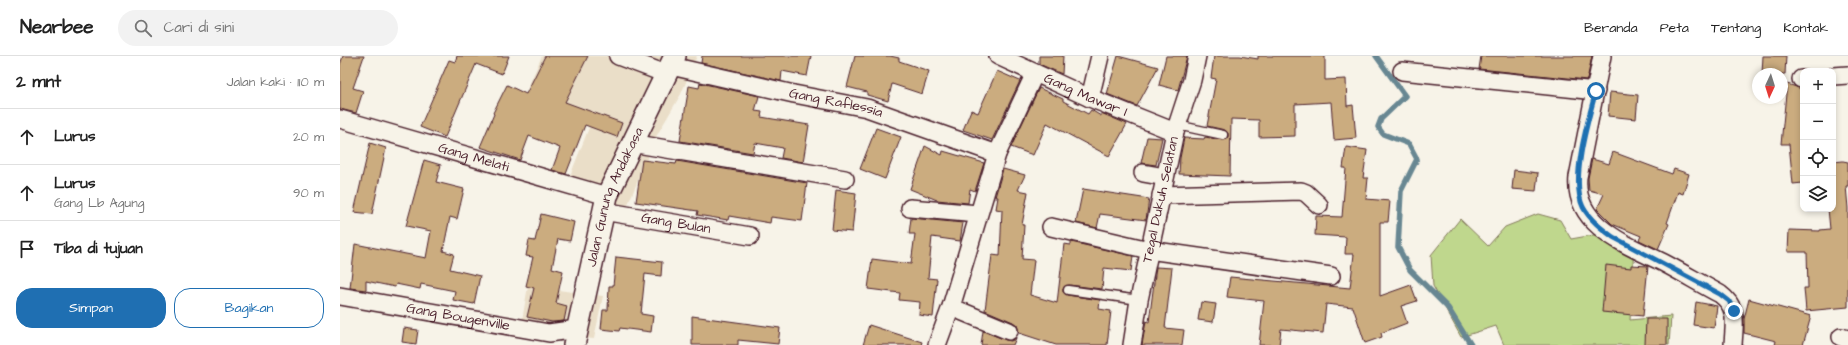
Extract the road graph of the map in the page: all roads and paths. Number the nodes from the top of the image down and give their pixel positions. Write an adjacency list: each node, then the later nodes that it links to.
1 (618, 56): 6 (street, Gang Raflessia)
2 (998, 56): 8 (street, Gang Mawar I)
3 (1100, 56): 12 (street)
4 (1197, 56): 14 (street, Tegal Dukuh Selatan)
5 (1602, 56): 11 (street)
6 (671, 65): 16 (street, Jalan Gunung Andakasa); 17 (street, Gang Raflessia)
7 (1402, 71): 11 (street)
8 (1035, 73): 12 (street, Gang Mawar I); 17 (street)
9 (1848, 74): 10 (street)
10 (1836, 76)
11 (1596, 91): 38 (street)
12 (1090, 98): 14 (street, Gang Mawar I)
13 (340, 119): 22 (street, Gang Melati)
14 (1176, 128): 15 (lane); 19 (street, Tegal Dukuh Selatan)
15 (1223, 135)
16 (631, 143): 20 (street); 22 (street, Jalan Gunung Andakasa)
17 (997, 154): 25 (street)
18 (1143, 173): 19 (street)
19 (1165, 177): 21 (street, Tegal Dukuh Selatan)
20 (845, 179)
21 (1161, 195): 23 (street); 28 (street, Tegal Dukuh Selatan)
22 (605, 203): 27 (street, Gang Bulan); 35 (street, Jalan Gunung Andakasa)
23 (1319, 205)
24 (910, 208): 25 (street)
25 (978, 214): 33 (street)
26 (1051, 227): 28 (street)
27 (750, 236)
28 (1149, 250): 29 (street); 32 (street, Tegal Dukuh Selatan)
29 (1330, 276)
30 (1068, 290): 32 (lane)
31 (340, 296): 35 (street, Gang Bougenville)
32 (1139, 300): 37 (street, Tegal Dukuh Selatan)
33 (951, 307): 34 (street); 36 (street)
34 (1009, 332)
35 (576, 337)
36 (937, 345)
37 (1132, 345)
38 (1733, 345)

